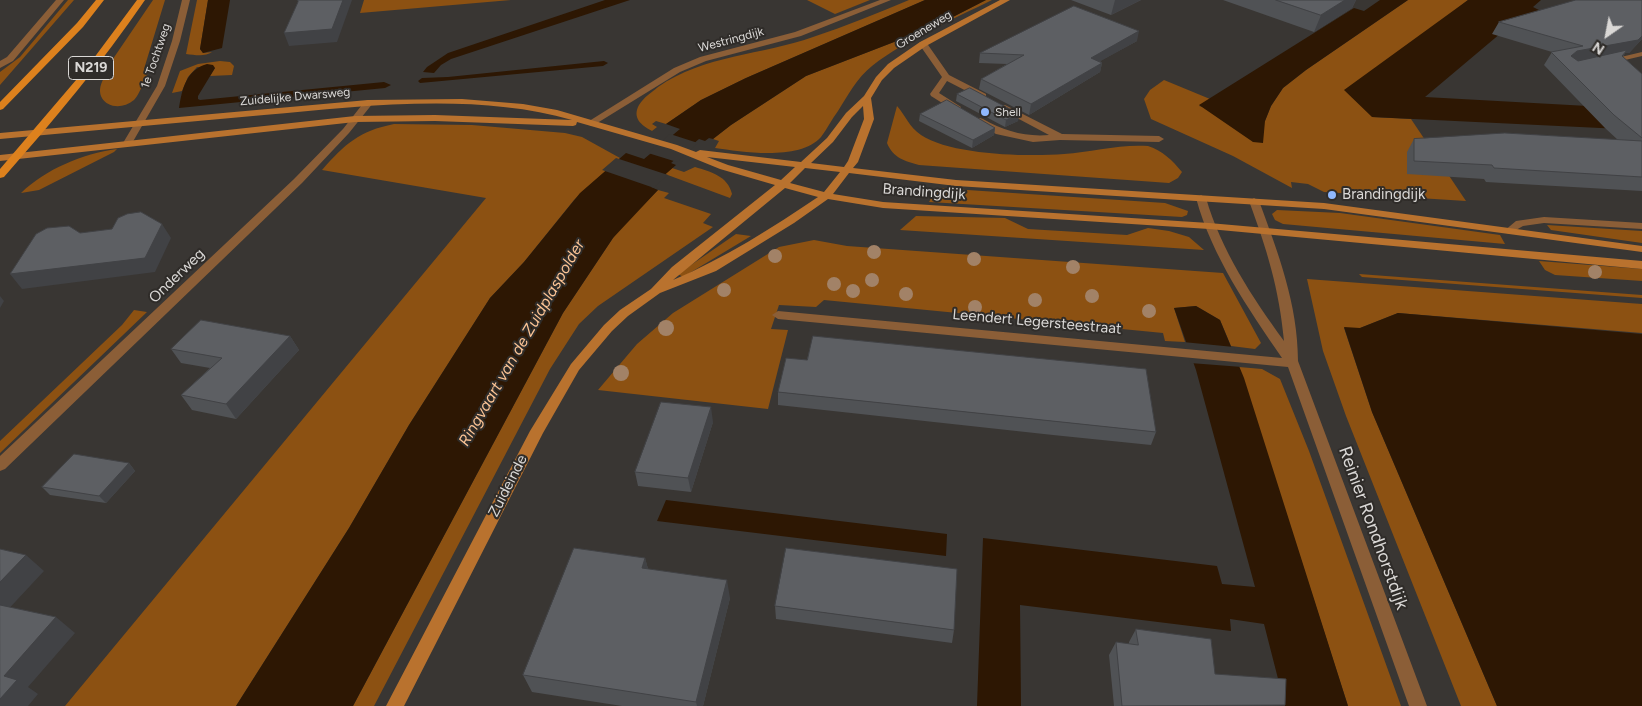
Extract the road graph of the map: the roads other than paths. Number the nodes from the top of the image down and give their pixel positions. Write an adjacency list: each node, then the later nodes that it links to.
1 (60, 0): 10 (street)
2 (100, 0): 14 (main road, N219)
3 (141, 0): 18 (main road, N219)
4 (186, 0): 17 (street, 1e Tochtweg)
5 (887, 0): 16 (street, Westringdijk)
6 (1006, 0): 7 (street, Groeneweg)
7 (923, 44): 11 (street); 12 (street, Groeneweg)
8 (1640, 54): 9 (street)
9 (1601, 62)
10 (0, 65)
11 (946, 77): 20 (street); 20 (street)
12 (867, 98): 27 (street, Groeneweg); 28 (street)
13 (368, 103): 15 (street, Onderweg); 16 (street, Zuidelijke Dwarsweg); 17 (street, Zuidelijke Dwarsweg)
14 (0, 108)
15 (355, 119): 16 (street, Zuidelijke Dwarsweg); 22 (street, Zuidelijke Dwarsweg); 43 (street, Onderweg)
16 (591, 123): 23 (street, Zuidelijke Dwarsweg)
17 (140, 125): 18 (street, Zuidelijke Dwarsweg); 22 (street, 1e Tochtweg)
18 (38, 134): 19 (street, Zuidelijke Dwarsweg); 25 (main road, N219)
19 (0, 136)
20 (1060, 137): 21 (street)
21 (1159, 139)
22 (128, 143): 25 (street, Zuidelijke Dwarsweg)
23 (674, 147): 24 (street, Brandingdijk)
24 (689, 152): 27 (street, Brandingdijk); 30 (street, Brandingdijk)
25 (17, 156): 26 (street, Zuidelijke Dwarsweg); 29 (main road, N219)
26 (0, 158)
27 (802, 165): 28 (street, Brandingdijk); 30 (street, Zuideinde)
28 (847, 171): 31 (street); 32 (street, Brandingdijk)
29 (0, 176)
30 (783, 184): 31 (street, Brandingdijk); 40 (street, Zuideinde)
31 (826, 196): 34 (street, Brandingdijk); 40 (street, Zuideinde)
32 (1201, 198): 33 (street, Brandingdijk); 34 (street, Reinier Rondhorstdijk)
33 (1254, 201): 36 (street, Reinier Rondhorstdijk); 37 (street, Brandingdijk)
34 (1209, 226): 36 (street, Brandingdijk); 42 (street, Reinier Rondhorstdijk)
35 (1642, 226): 37 (street)
36 (1265, 230): 39 (street, Brandingdijk); 42 (street, Reinier Rondhorstdijk)
37 (1509, 231): 38 (street, Brandingdijk)
38 (1642, 249)
39 (1642, 265)
40 (655, 292): 44 (street, Zuideinde)
41 (778, 315): 42 (street, Leendert Legersteestraat)
42 (1293, 363): 45 (street, Reinier Rondhorstdijk)
43 (0, 465)
44 (395, 706)
45 (1418, 706)

